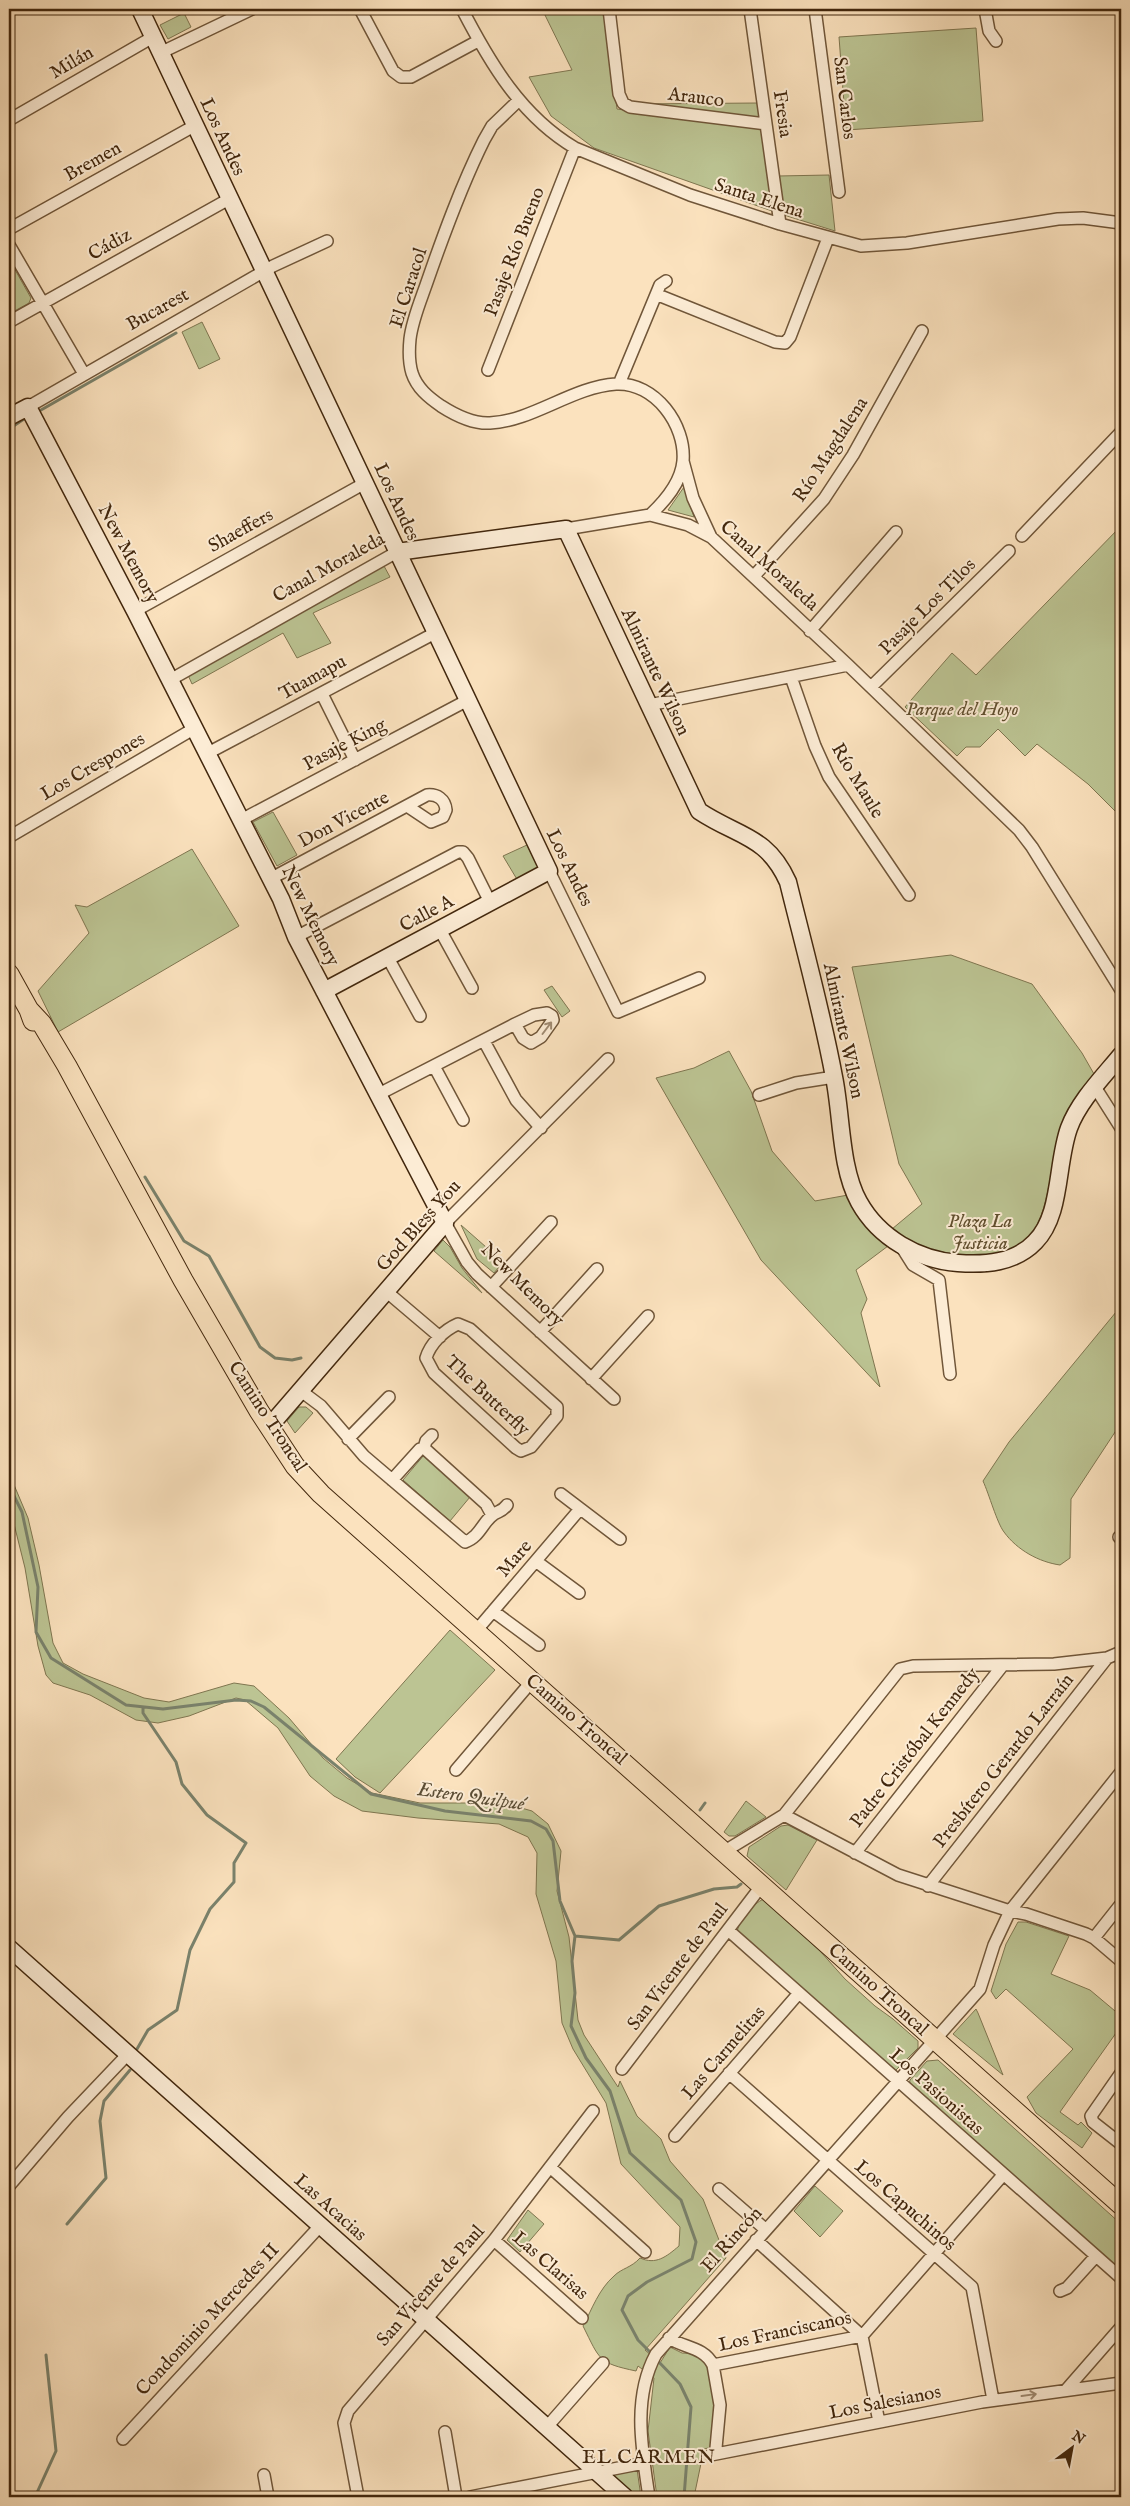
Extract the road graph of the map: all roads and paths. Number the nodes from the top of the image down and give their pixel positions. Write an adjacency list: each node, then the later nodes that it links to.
1 (140, 9): 9 (street, Los Andes)
2 (252, 9): 12 (street)
3 (360, 9): 10 (street)
4 (462, 9): 10 (street, Santa Elena)
5 (609, 9): 15 (street, Arauco)
6 (750, 9): 15 (street, Fresia)
7 (815, 9): 18 (street, San Carlos)
8 (985, 9): 11 (street)
9 (153, 37): 12 (street, Los Andes); 14 (street, Milán)
10 (478, 41): 13 (street, Santa Elena)
11 (996, 41)
12 (160, 53): 16 (street, Los Andes)
13 (518, 101): 17 (street, Santa Elena); 34 (street, El Caracol)
14 (9, 120)
15 (766, 124): 21 (street, Fresia)
16 (194, 126): 19 (street, Los Andes); 22 (street, Bremen)
17 (575, 148): 21 (street, Santa Elena); 32 (street, Pasaje Río Bueno)
18 (838, 192)
19 (229, 198): 26 (street, Los Andes); 29 (street, Cádiz)
20 (1121, 223): 23 (street, Santa Elena)
21 (780, 224): 23 (street, Santa Elena)
22 (9, 229)
23 (828, 238): 28 (street)
24 (327, 241): 26 (street, Bucarest)
25 (9, 245): 29 (street)
26 (265, 273): 33 (street, Bucarest); 39 (street, Los Andes)
27 (666, 281): 34 (street)
28 (663, 297)
29 (42, 304): 30 (street, Cádiz); 33 (street)
30 (9, 322)
31 (922, 331): 47 (street, Río Magdalena)
32 (488, 370)
33 (84, 374): 35 (street, Bucarest)
34 (619, 384): 38 (street, El Caracol)
35 (28, 408): 36 (street, Bucarest); 48 (street, New Memory)
36 (9, 417)
37 (1121, 432): 43 (street)
38 (683, 461): 40 (street, El Caracol); 44 (street, El Caracol)
39 (365, 483): 46 (street, Los Andes); 48 (street, Shaeffers)
40 (650, 515): 41 (street, Canal Moraleda); 44 (street, Canal Moraleda)
41 (566, 529): 46 (street, Canal Moraleda); 57 (street, Almirante Wilson)
42 (896, 532): 49 (street)
43 (1022, 536)
44 (710, 537): 47 (street, Canal Moraleda)
45 (1009, 551): 54 (street, Pasaje Los Tilos)
46 (397, 552): 50 (street, Los Andes); 53 (street, Canal Moraleda)
47 (754, 576): 49 (street, Canal Moraleda)
48 (135, 611): 53 (street, New Memory)
49 (810, 631): 51 (street, Canal Moraleda)
50 (436, 633): 55 (street, Tuamapu); 56 (street, Los Andes)
51 (848, 665): 52 (street); 54 (street, Canal Moraleda)
52 (791, 677): 57 (street); 66 (street, Río Maule)
53 (170, 680): 58 (street, New Memory)
54 (871, 687): 74 (street, Canal Moraleda)
55 (322, 694): 59 (street, Tuamapu); 60 (street)
56 (466, 701): 60 (street, Pasaje King); 64 (street, Los Andes)
57 (649, 705): 82 (street, Almirante Wilson)
58 (195, 728): 59 (street, New Memory); 63 (street, Los Crespones)
59 (208, 753): 62 (street, New Memory)
60 (355, 760): 62 (street, Pasaje King)
61 (407, 806): 65 (street, Don Vicente)
62 (241, 820): 65 (street, New Memory)
63 (9, 837)
64 (549, 871): 67 (street, Calle A); 72 (street, Los Andes)
65 (270, 879): 69 (street, New Memory)
66 (909, 895)
67 (490, 902): 68 (street, Calle A); 69 (street)
68 (440, 930): 70 (street, Calle A); 73 (street)
69 (296, 937): 75 (street, New Memory)
70 (388, 958): 75 (street, Calle A); 76 (street)
71 (9, 974): 103 (main road, Camino Troncal)
72 (699, 978)
73 (472, 988)
74 (1121, 990)
75 (324, 991): 84 (street, New Memory)
76 (420, 1016)
77 (515, 1024): 78 (street)
78 (484, 1041): 81 (street); 87 (street)
79 (1121, 1054): 83 (street, Almirante Wilson)
80 (608, 1059): 87 (street, God Bless You)
81 (434, 1066): 84 (street); 86 (street)
82 (834, 1077): 85 (street); 91 (street, Almirante Wilson)
83 (1095, 1087): 88 (street); 91 (street, Almirante Wilson)
84 (377, 1095): 90 (street, New Memory)
85 (759, 1095)
86 (463, 1120)
87 (541, 1128): 90 (street, God Bless You)
88 (1121, 1128)
89 (551, 1222): 93 (street)
90 (446, 1223): 93 (street, New Memory); 94 (street, God Bless You)
91 (901, 1246): 98 (street)
92 (597, 1269): 96 (street)
93 (491, 1287): 96 (street, New Memory)
94 (387, 1292): 97 (street, The Butterfly); 100 (street, God Bless You)
95 (648, 1316): 99 (street)
96 (540, 1332): 99 (street, New Memory)
97 (440, 1337): 97 (street, The Butterfly)
98 (950, 1374)
99 (591, 1379): 102 (street, New Memory)
100 (301, 1391): 103 (street, God Bless You); 105 (street)
101 (389, 1397): 105 (street)
102 (614, 1399)
103 (269, 1427): 116 (main road, Camino Troncal)
104 (432, 1435): 106 (street)
105 (348, 1439): 107 (street)
106 (424, 1448): 107 (street); 111 (street)
107 (392, 1480): 111 (street)
108 (561, 1494): 110 (street)
109 (506, 1505): 111 (street)
110 (580, 1509): 112 (street); 113 (street, Mare)
111 (492, 1515)
112 (620, 1539)
113 (537, 1562): 114 (street); 115 (street, Mare)
114 (579, 1593)
115 (494, 1611): 116 (street, Mare); 117 (street)
116 (476, 1632): 121 (main road, Camino Troncal)
117 (539, 1645)
118 (1121, 1652): 119 (street)
119 (1107, 1658): 120 (street); 128 (street, Presbítero Gerardo Larraín)
120 (1003, 1665): 124 (street); 126 (street, Padre Cristóbal Kennedy)
121 (532, 1681): 122 (street); 125 (main road, Camino Troncal)
122 (456, 1770)
123 (1121, 1772): 130 (street, El Rincón)
124 (784, 1815): 125 (street); 126 (street)
125 (725, 1851): 127 (main road, Camino Troncal)
126 (855, 1853): 128 (street)
127 (762, 1885): 131 (street, San Vicente de Paul); 136 (main road, Camino Troncal)
128 (928, 1886): 130 (street)
129 (1121, 1904): 132 (street)
130 (1010, 1911): 132 (street); 136 (street, El Rincón)
131 (728, 1930): 135 (street, Los Pasionistas); 138 (street, San Vicente de Paul)
132 (1094, 1938): 134 (street)
133 (9, 1948): 137 (street, Las Acacias)
134 (1121, 1961)
135 (799, 1993): 140 (street, Las Carmelitas); 141 (street, Los Pasionistas)
136 (934, 2040): 141 (street, El Rincón); 150 (main road, Camino Troncal)
137 (127, 2055): 148 (street); 151 (street, Las Acacias)
138 (622, 2069)
139 (1121, 2072): 144 (street)
140 (729, 2073): 143 (street, Las Carmelitas); 145 (street, Los Capuchinos)
141 (896, 2080): 145 (street, El Rincón); 147 (street, Los Pasionistas)
142 (593, 2111): 146 (street, San Vicente de Paul)
143 (675, 2136)
144 (1121, 2144)
145 (826, 2160): 152 (street, El Rincón); 156 (street, Los Capuchinos)
146 (550, 2167): 153 (street, San Vicente de Paul); 155 (street)
147 (1003, 2175): 156 (street, Los Franciscanos); 157 (street, Los Pasionistas)
148 (9, 2186)
149 (719, 2189): 152 (street)
150 (1121, 2205)
151 (320, 2226): 161 (street, Las Acacias); 173 (street, Condominio Mercedes II)
152 (765, 2229): 154 (street, El Rincón)
153 (494, 2240): 160 (street, Las Clarisas); 161 (street, San Vicente de Paul)
154 (756, 2240): 163 (street); 164 (street, El Rincón)
155 (645, 2252)
156 (934, 2255): 163 (street, Los Franciscanos); 169 (street, Los Capuchinos)
157 (1096, 2256): 158 (street, Los Pasionistas); 159 (street)
158 (1121, 2278)
159 (1060, 2291)
160 (582, 2318)
161 (426, 2321): 171 (street, Las Acacias); 178 (street, San Vicente de Paul)
162 (1121, 2327): 168 (street)
163 (862, 2336): 166 (street, Los Franciscanos); 170 (street)
164 (669, 2338): 166 (street); 174 (street, El Rincón)
165 (603, 2363): 171 (street)
166 (713, 2365): 170 (street, Los Salesianos)
167 (1121, 2383): 168 (street, Los Salesianos)
168 (1066, 2390): 169 (street, Los Salesianos, one-way to 168)
169 (993, 2400): 170 (street, Los Salesianos)
170 (879, 2422)
171 (546, 2428): 175 (street, Las Acacias)
172 (444, 2432): 179 (street)
173 (123, 2439)
174 (644, 2463): 175 (street); 182 (street, El Rincón)
175 (597, 2472): 180 (street); 181 (street, Las Acacias)
176 (264, 2475): 177 (street)
177 (268, 2497)
178 (358, 2497)
179 (456, 2497)
180 (470, 2497)
181 (625, 2497)
182 (649, 2497)

